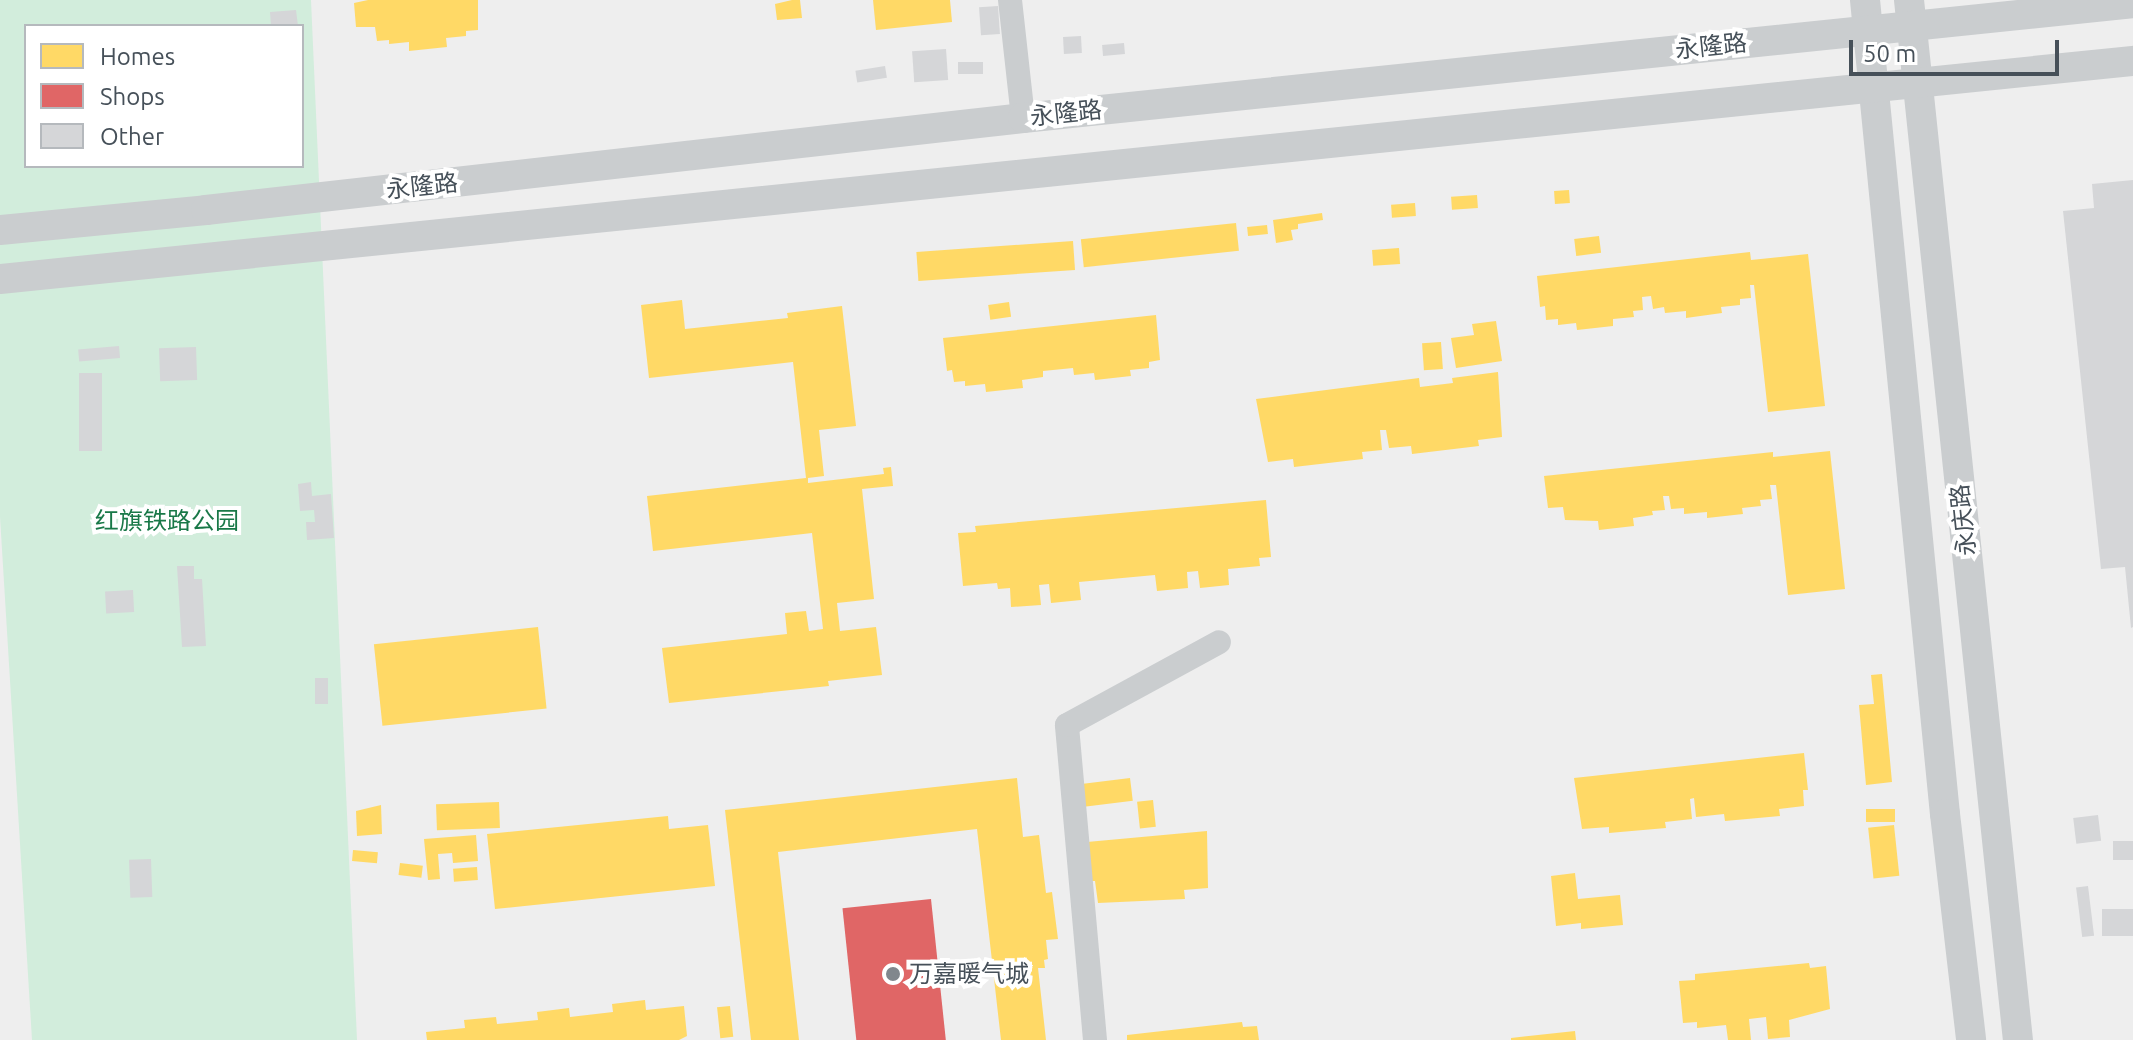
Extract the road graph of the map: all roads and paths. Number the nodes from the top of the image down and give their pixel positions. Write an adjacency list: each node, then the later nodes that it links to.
1 (1010, 0): 8 (street)
2 (2133, 3): 3 (street, 永隆路)
3 (1910, 12): 4 (street, 永隆路); 6 (street, 永庆路)
4 (1866, 14): 7 (street, 永庆路); 8 (street, 永隆路)
5 (2133, 61): 6 (street, 永隆路)
6 (1917, 82): 7 (street, 永隆路); 14 (street, 永庆路)
7 (1874, 86): 10 (street, 永隆路); 13 (street, 永庆路)
8 (1023, 118): 9 (street, 永隆路)
9 (0, 230)
10 (0, 279)
11 (1219, 642): 12 (street)
12 (1095, 1040)
13 (1971, 1040)
14 (2018, 1040)

